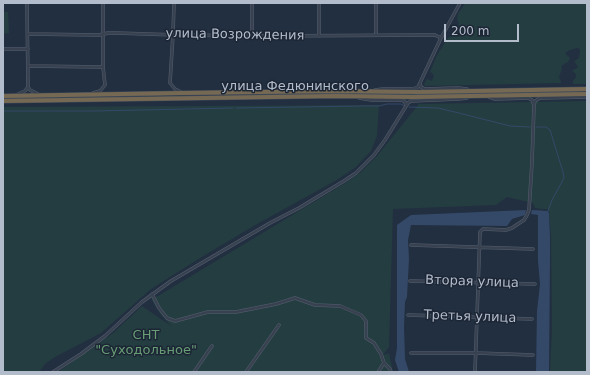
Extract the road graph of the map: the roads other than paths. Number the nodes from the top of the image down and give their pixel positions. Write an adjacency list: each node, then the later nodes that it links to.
1 (27, 3): 8 (street)
2 (104, 3): 9 (street)
3 (174, 3): 10 (street)
4 (252, 3): 12 (street)
5 (319, 3): 13 (street)
6 (376, 3): 11 (street)
7 (460, 3): 14 (street)
8 (28, 34): 9 (street, улица Возрождения); 16 (street)
9 (103, 34): 10 (street, улица Возрождения); 18 (street)
10 (173, 34): 12 (street, улица Возрождения); 23 (street)
11 (376, 35): 13 (street, улица Возрождения); 14 (street, улица Возрождения)
12 (252, 36): 13 (street, улица Возрождения)
13 (319, 36)
14 (441, 38): 19 (street)
15 (3, 49): 16 (street)
16 (28, 49): 17 (street)
17 (28, 66): 18 (street); 20 (street)
18 (103, 66): 27 (street)
19 (420, 83): 22 (street); 24 (street)
20 (28, 87): 26 (street); 29 (street)
21 (587, 90): 24 (highway, улица Федюнинского)
22 (364, 92): 23 (highway, улица Федюнинского); 24 (highway, улица Федюнинского)
23 (182, 93): 27 (highway, улица Федюнинского)
24 (481, 94): 25 (highway, улица Федюнинского); 30 (highway, улица Федюнинского); 33 (street); 34 (street)
25 (587, 94)
26 (42, 95): 27 (highway, улица Федюнинского); 29 (highway, улица Федюнинского)
27 (87, 95)
28 (3, 96): 29 (highway, улица Федюнинского)
29 (13, 96)
30 (349, 96): 32 (highway, улица Федюнинского); 34 (street)
31 (587, 97): 33 (street)
32 (3, 101)
33 (534, 105): 36 (street)
34 (405, 107): 41 (street)
35 (411, 246): 36 (street)
36 (479, 247): 37 (street); 39 (street)
37 (533, 249)
38 (410, 281): 39 (street, Вторая улица)
39 (478, 283): 40 (street, Вторая улица); 43 (street)
40 (535, 284)
41 (152, 294): 50 (street); 51 (street)
42 (408, 315): 43 (street, Третья улица)
43 (477, 318): 44 (street, Третья улица); 48 (street)
44 (532, 319)
45 (279, 325): 53 (street)
46 (212, 346): 52 (street)
47 (411, 353): 48 (street)
48 (476, 353): 49 (street); 56 (street)
49 (533, 355)
50 (384, 363): 54 (street); 55 (street)
51 (56, 371)
52 (194, 372)
53 (246, 372)
54 (378, 372)
55 (391, 372)
56 (475, 372)

